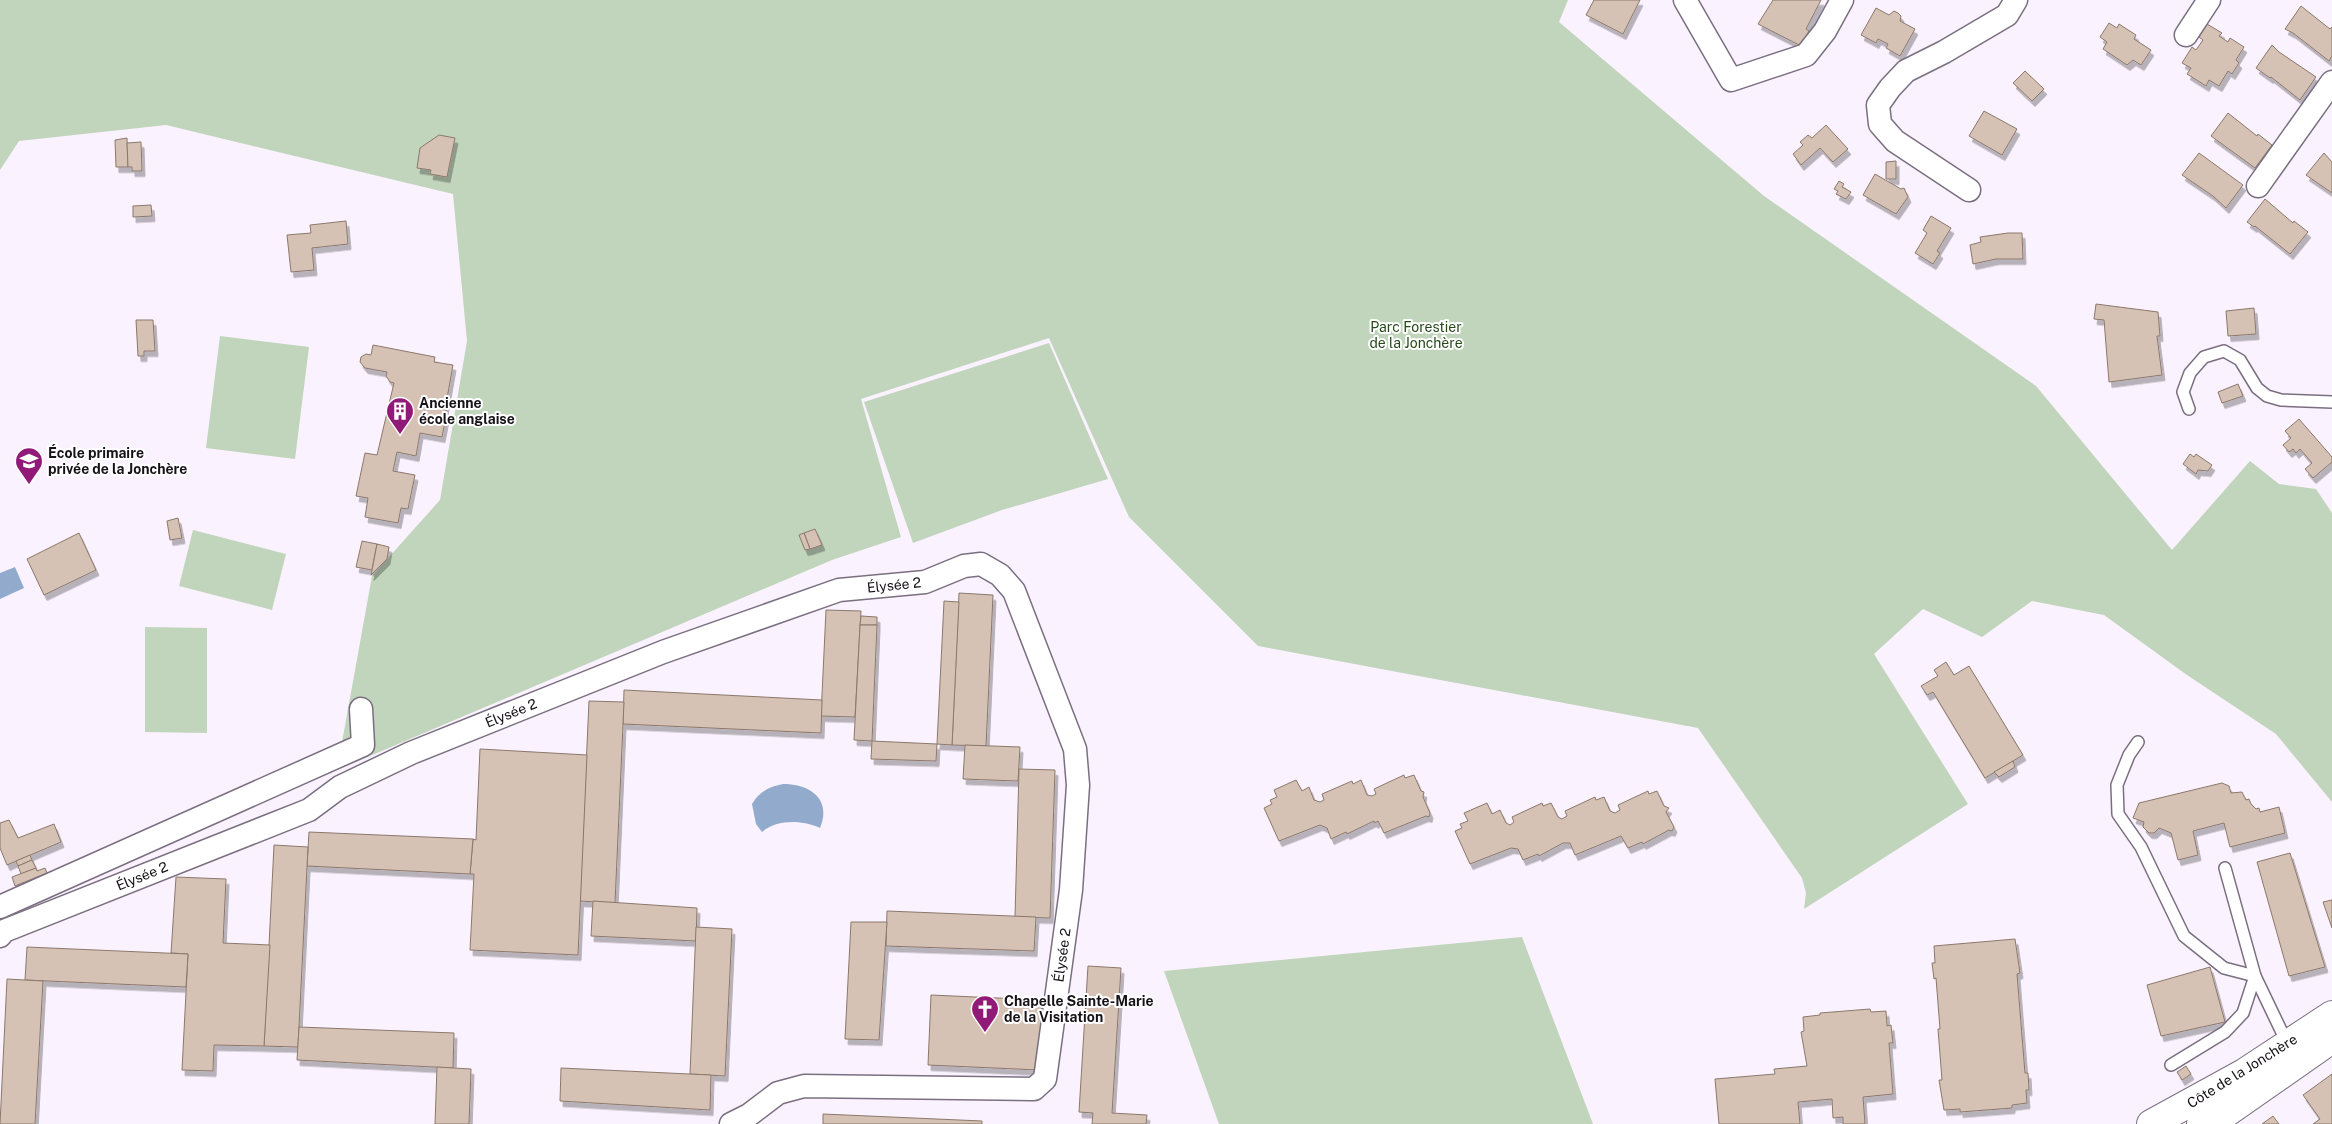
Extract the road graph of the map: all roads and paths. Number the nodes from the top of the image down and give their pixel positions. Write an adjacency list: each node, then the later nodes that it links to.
1 (1685, 0): 2 (street)
2 (1842, 0)
3 (2016, 0): 8 (street)
4 (2209, 0): 5 (street)
5 (2186, 35)
6 (2332, 82): 7 (street)
7 (2258, 186)
8 (1969, 190)
9 (2332, 402): 10 (lane)
10 (2189, 409)
11 (361, 709): 14 (street)
12 (2138, 742): 16 (lane)
13 (2225, 868): 16 (lane)
14 (0, 907)
15 (0, 936): 21 (street, Élysée 2)
16 (2255, 976): 19 (lane); 20 (lane)
17 (2332, 1014): 19 (street, Côte de la Jonchère)
18 (2332, 1039): 19 (street, Côte de la Jonchère)
19 (2293, 1053): 22 (street, Côte de la Jonchère); 23 (street, Côte de la Jonchère)
20 (2171, 1065)
21 (730, 1124)
22 (2151, 1124)
23 (2201, 1124)

